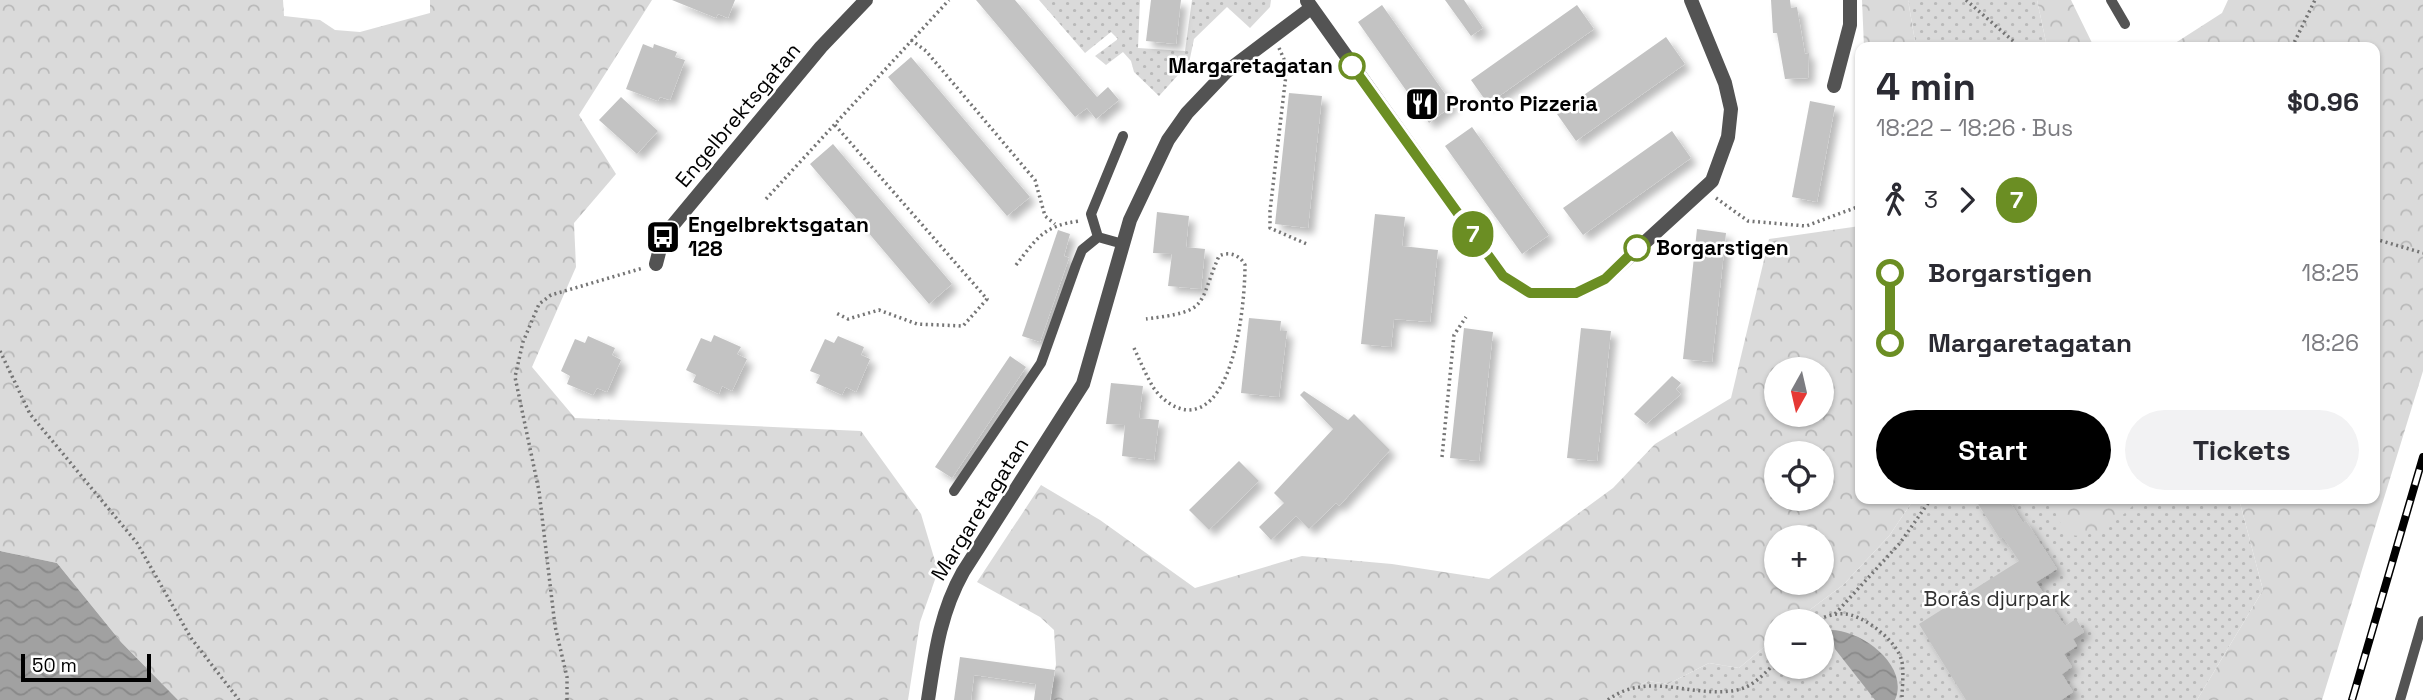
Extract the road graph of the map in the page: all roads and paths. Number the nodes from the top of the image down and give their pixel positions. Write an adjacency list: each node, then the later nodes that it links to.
1 (866, 0): 27 (street, Engelbrektsgatan)
2 (949, 0): 11 (path)
3 (1691, 0): 17 (street)
4 (1850, 0): 14 (street)
5 (1966, 0): 12 (path)
6 (2111, 0): 9 (lane)
7 (2315, 0): 13 (path)
8 (1309, 4): 10 (street, Margaretagatan); 17 (street)
9 (2125, 24)
10 (1269, 38): 24 (street, Margaretagatan); 25 (path)
11 (911, 40): 15 (path); 21 (path)
12 (2014, 42)
13 (2294, 42)
14 (1834, 86)
15 (835, 125): 18 (path); 29 (path)
16 (1123, 136): 20 (lane)
17 (1703, 189): 19 (path)
18 (766, 200)
19 (1855, 208)
20 (1091, 220): 21 (path); 22 (lane)
21 (1055, 224): 28 (path)
22 (1098, 237): 24 (lane); 35 (lane)
23 (2380, 240): 26 (path)
24 (1123, 244): 42 (street, Margaretagatan)
25 (1309, 244)
26 (2423, 253)
27 (656, 264): 41 (path)
28 (1016, 265)
29 (836, 313)
30 (1466, 317): 34 (path)
31 (1146, 318): 32 (path)
32 (1134, 348)
33 (0, 351): 40 (path)
34 (1442, 457)
35 (954, 491)
36 (1927, 504): 37 (path)
37 (1835, 614): 44 (path)
38 (2423, 621): 45 (lane)
39 (1764, 675): 43 (path)
40 (239, 700)
41 (567, 700)
42 (928, 700)
43 (1608, 700)
44 (1902, 700)
45 (2400, 700)

